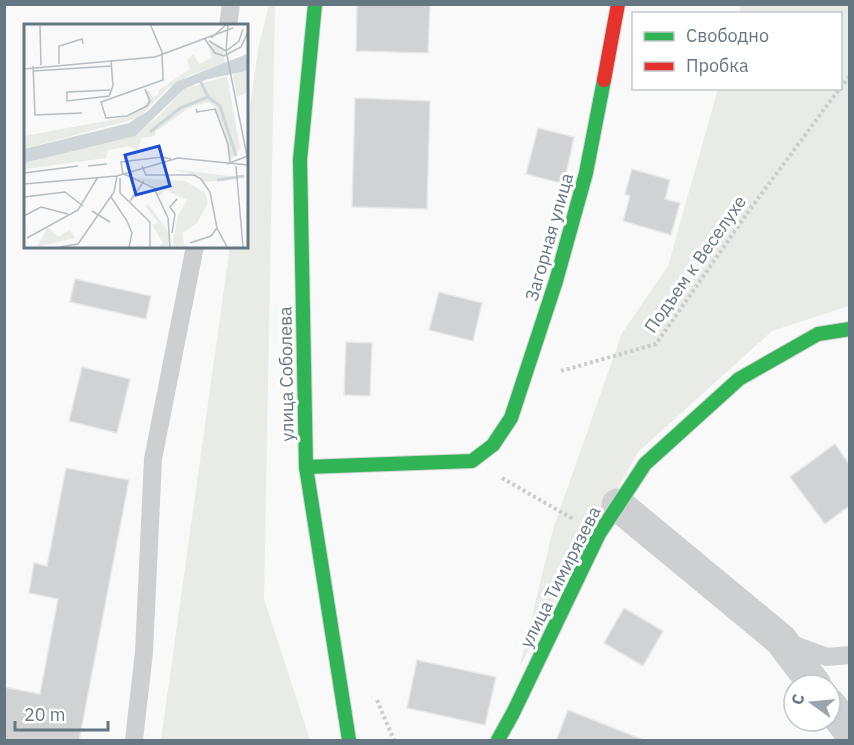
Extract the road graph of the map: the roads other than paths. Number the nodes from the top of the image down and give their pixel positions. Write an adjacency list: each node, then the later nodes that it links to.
1 (231, 4): 4 (lane)
2 (315, 4): 7 (street, улица Соболева)
3 (618, 4): 7 (street, Загорная улица)
4 (228, 24)
5 (195, 248): 12 (lane)
6 (849, 329): 8 (street, улица Тимирязева)
7 (306, 467): 13 (street, улица Соболева)
8 (618, 505): 9 (street); 14 (street, улица Тимирязева)
9 (782, 640): 10 (lane); 11 (street)
10 (849, 655)
11 (806, 673)
12 (134, 741)
13 (349, 741)
14 (498, 741)

